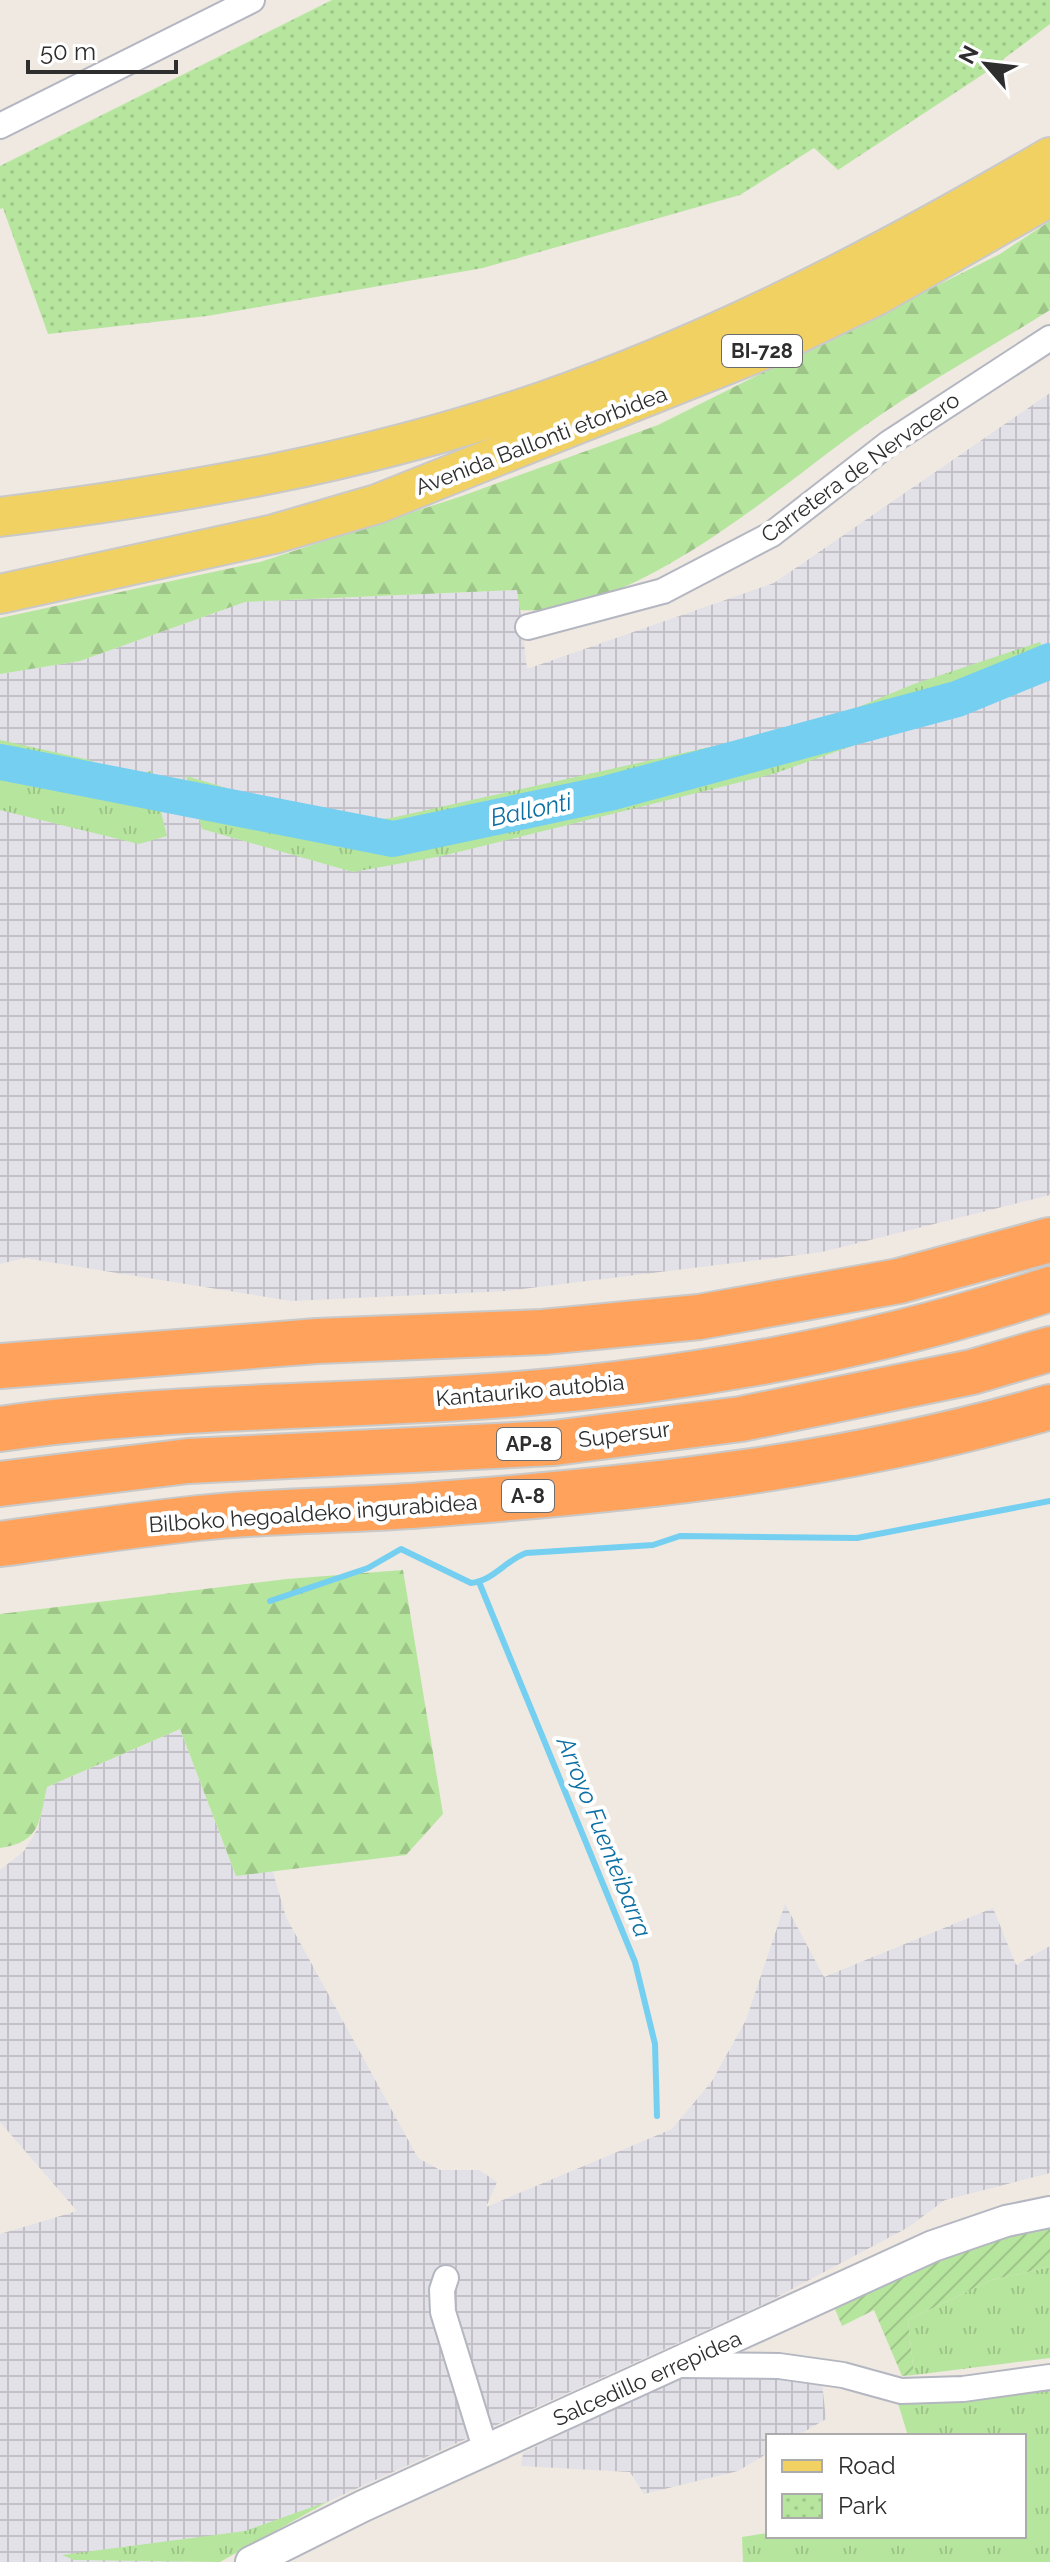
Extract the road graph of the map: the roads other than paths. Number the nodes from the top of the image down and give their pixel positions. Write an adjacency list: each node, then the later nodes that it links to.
1 (252, 0): 2 (street)
2 (0, 126)
3 (1050, 157): 6 (main road, Avenida Ballonti etorbidea / BI-728)
4 (1050, 197): 7 (main road, Avenida Ballonti etorbidea / BI-728)
5 (1050, 338): 8 (street, Carretera de Nervacero)
6 (0, 517)
7 (0, 594)
8 (528, 627)
9 (1050, 1240): 12 (highway)
10 (1050, 1289): 16 (highway, Kantauriko autobia)
11 (1050, 1349): 17 (highway, Supersur / AP-8)
12 (62, 1362): 13 (highway); 14 (highway)
13 (0, 1366)
14 (0, 1374)
15 (1050, 1407): 18 (highway, Bilboko hegoaldeko ingurabidea / A-8)
16 (0, 1429)
17 (0, 1484)
18 (0, 1544)
19 (1050, 2212): 21 (street, Salcedillo errepidea)
20 (446, 2278): 23 (street)
21 (677, 2365): 22 (street); 23 (street, Salcedillo errepidea)
22 (1050, 2377)
23 (486, 2451): 24 (street, Salcedillo errepidea)
24 (251, 2562)

